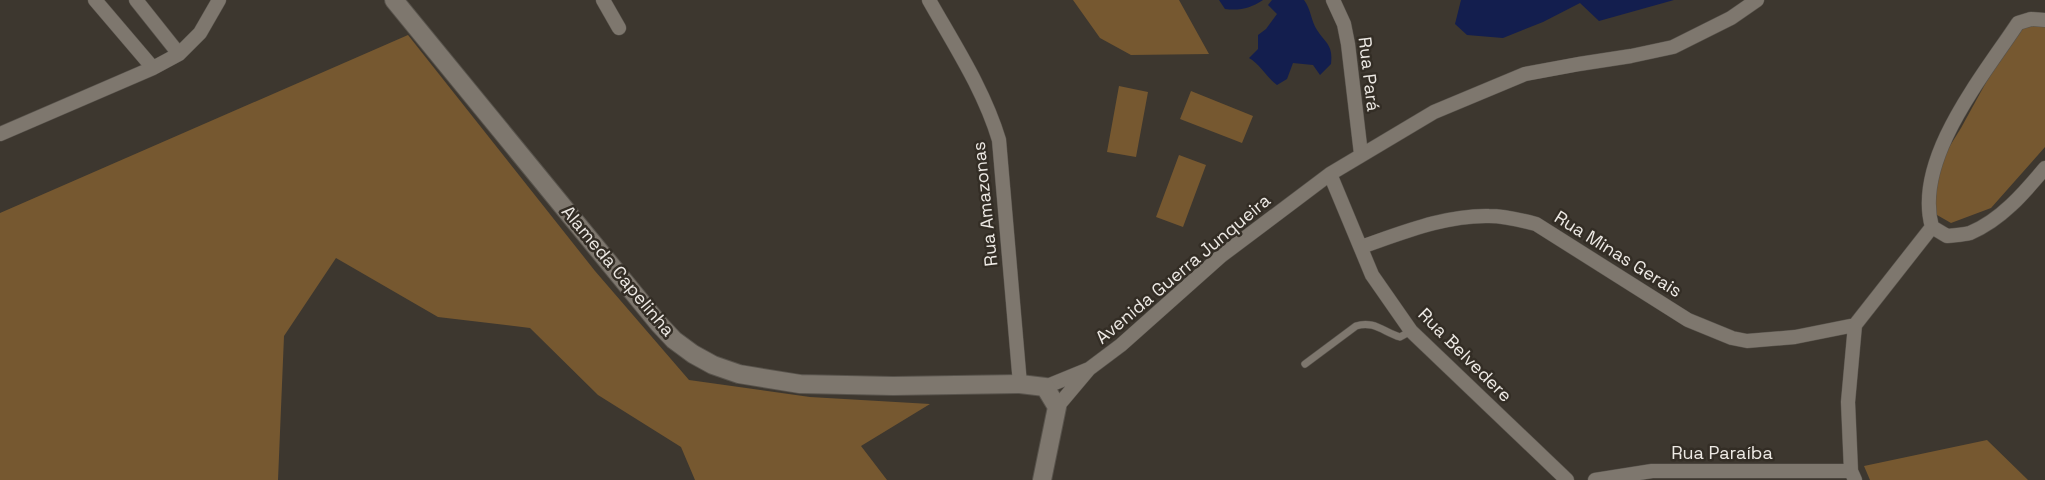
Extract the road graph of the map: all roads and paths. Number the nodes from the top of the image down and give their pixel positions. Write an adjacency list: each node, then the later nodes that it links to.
1 (95, 0): 12 (street)
2 (136, 0): 11 (street)
3 (219, 0): 11 (street)
4 (394, 0): 23 (street, Alameda Capelinha)
5 (603, 0): 10 (street)
6 (929, 0): 23 (street, Rua Amazonas)
7 (1333, 0): 14 (street, Rua Pará)
8 (1757, 0): 14 (street, Avenida Guerra Junqueira)
9 (2045, 20): 17 (street)
10 (619, 28)
11 (178, 54): 12 (street)
12 (153, 68): 13 (street)
13 (0, 134)
14 (1361, 154): 16 (street, Avenida Guerra Junqueira)
15 (2045, 168): 17 (street)
16 (1330, 174): 18 (street, Rua Belvedere); 22 (street, Avenida Guerra Junqueira)
17 (1932, 227): 19 (street)
18 (1361, 247): 19 (street, Rua Minas Gerais); 20 (street, Rua Belvedere)
19 (1855, 325): 26 (street)
20 (1411, 331): 21 (lane); 28 (street, Rua Belvedere)
21 (1305, 364)
22 (1089, 369): 24 (street, Avenida Guerra Junqueira); 25 (street, Avenida Guerra Junqueira)
23 (1020, 384): 24 (street, Alameda Capelinha)
24 (1045, 387): 25 (street)
25 (1057, 407): 27 (street)
26 (1853, 475): 29 (street, Rua Paraíba)
27 (1042, 480)
28 (1567, 480)
29 (1595, 480)

